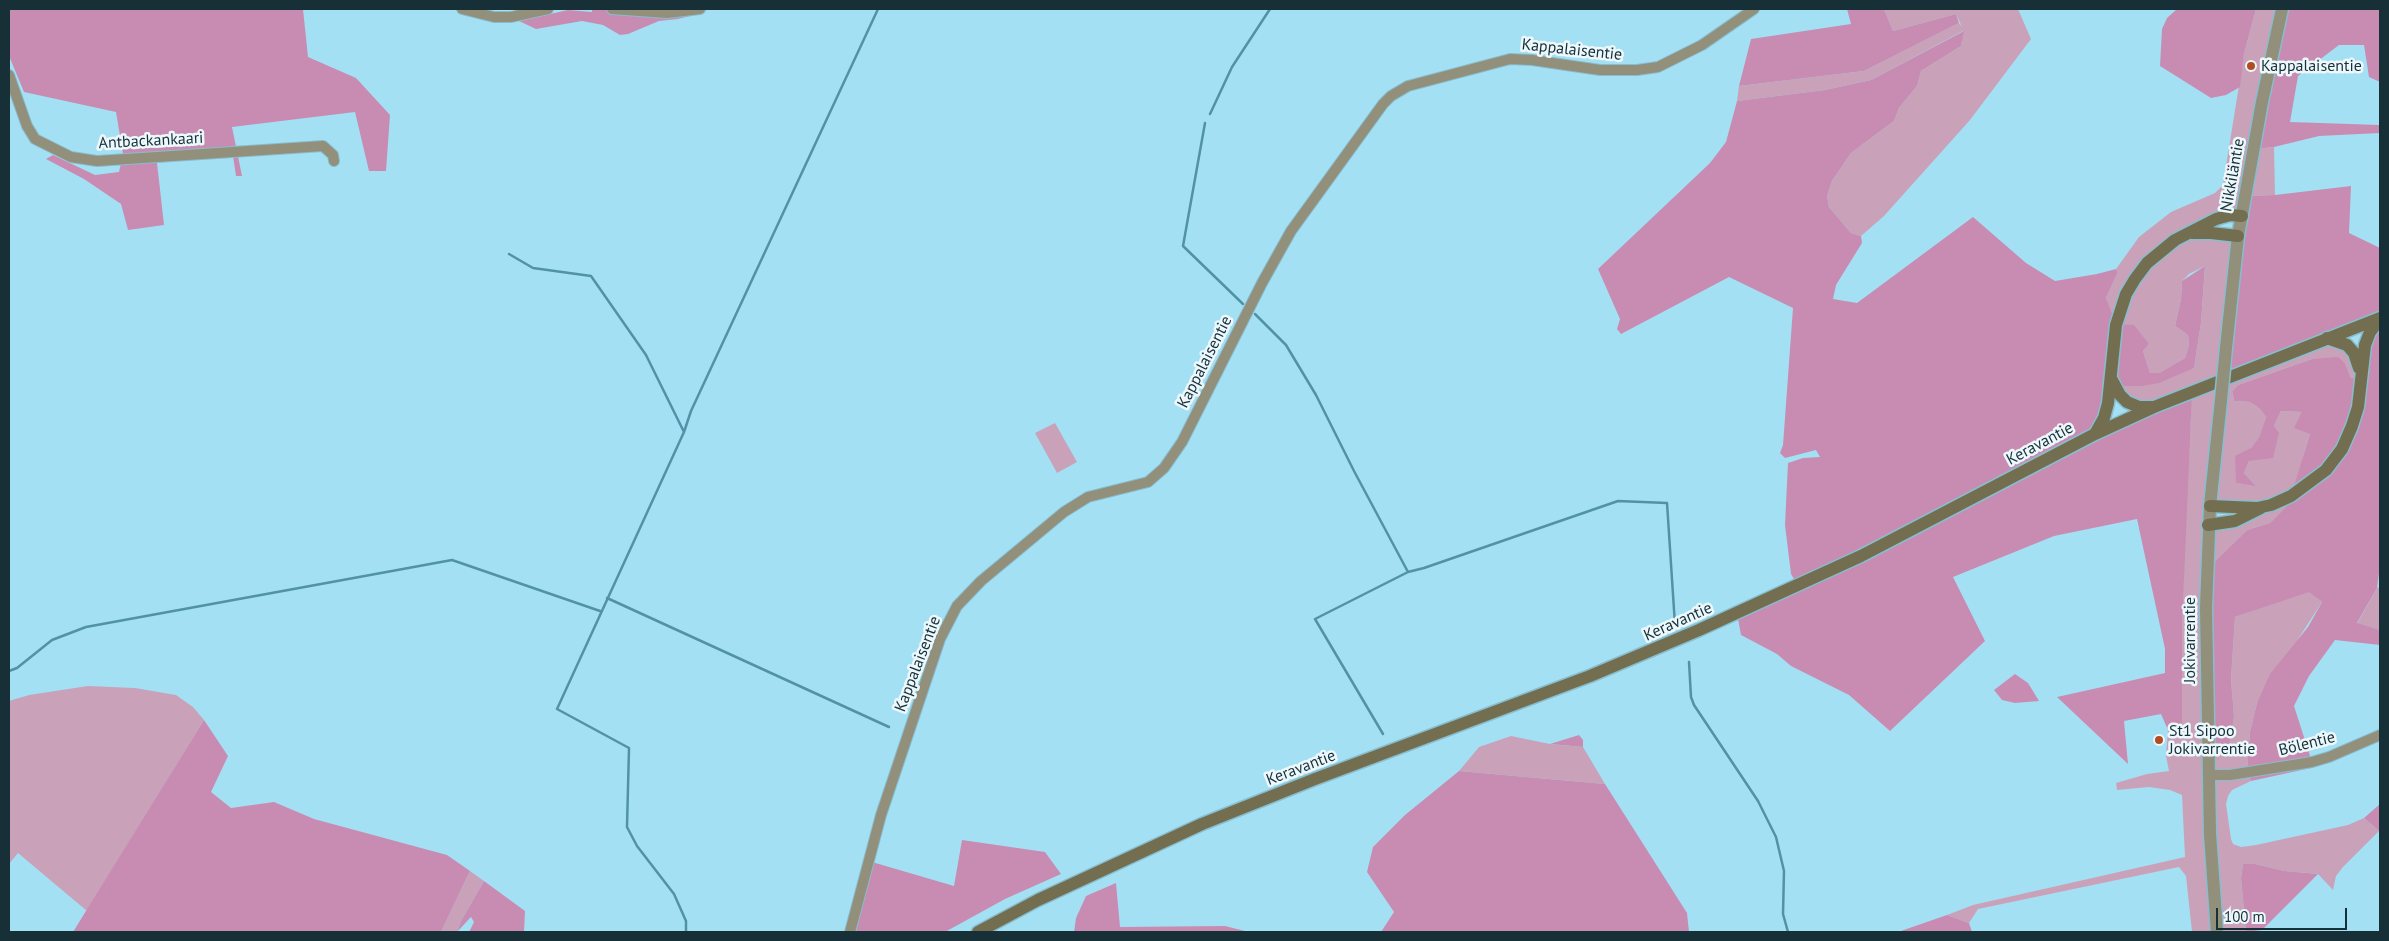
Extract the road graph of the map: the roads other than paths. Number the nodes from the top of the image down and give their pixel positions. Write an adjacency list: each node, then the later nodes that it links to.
1 (462, 9): 2 (street)
2 (548, 9)
3 (612, 9): 4 (street)
4 (700, 9)
5 (1754, 9): 24 (street, Kappalaisentie)
6 (2282, 9): 9 (street, Nikkiläntie)
7 (9, 75): 8 (street, Antbackankaari)
8 (334, 161)
9 (2242, 216): 10 (main road); 11 (street, Nikkiläntie)
10 (2187, 233): 11 (main road); 16 (main road)
11 (2238, 236): 14 (street, Nikkiläntie)
12 (2380, 319): 13 (main road, Keravantie); 15 (main road)
13 (2327, 338): 15 (main road); 17 (main road, Keravantie)
14 (2226, 348): 19 (street, Jokivarrentie, bridge)
15 (2361, 372): 20 (main road)
16 (2111, 376): 17 (main road); 18 (main road)
17 (2154, 407): 18 (main road, Keravantie)
18 (2095, 434): 25 (main road, Keravantie)
19 (2210, 506): 20 (main road); 21 (street, Jokivarrentie)
20 (2263, 507): 21 (main road)
21 (2208, 525): 23 (street, Jokivarrentie)
22 (2380, 735): 23 (street, Bölentie)
23 (2208, 775): 26 (street, Jokivarrentie)
24 (850, 932)
25 (978, 932)
26 (2217, 932)

